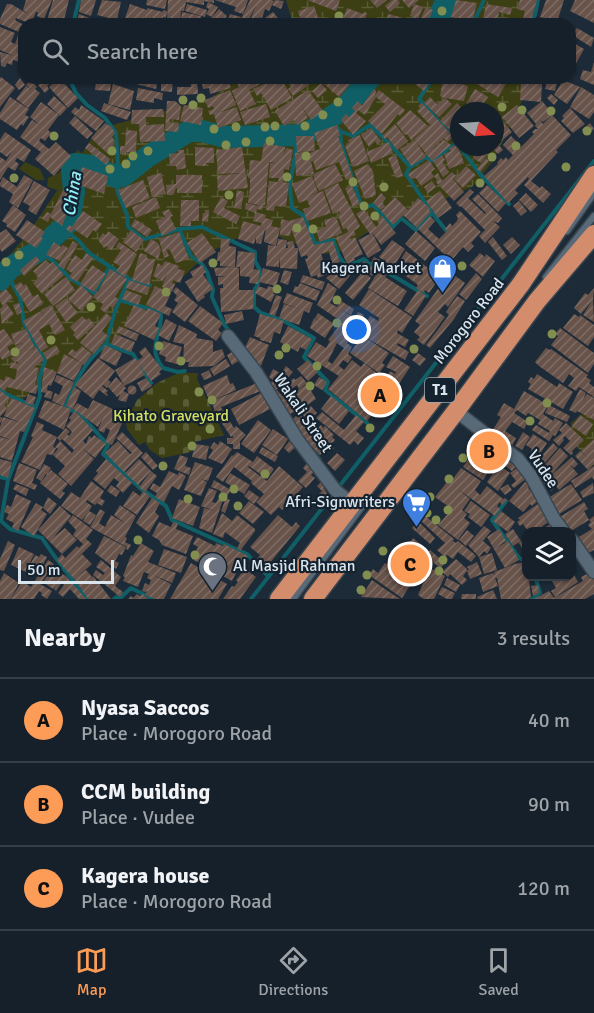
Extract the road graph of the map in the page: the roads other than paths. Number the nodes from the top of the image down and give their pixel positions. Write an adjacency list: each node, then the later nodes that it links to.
1 (594, 175): 15 (highway, Morogoro Road / T1)
2 (594, 193): 4 (lane)
3 (594, 216): 7 (lane)
4 (566, 233)
5 (594, 234): 12 (highway, T1)
6 (547, 260): 11 (lane, Morogoro Road)
7 (543, 282)
8 (536, 290): 9 (lane, Morogoro Road)
9 (523, 307)
10 (228, 336): 15 (street, Wakali Street)
11 (455, 382)
12 (456, 411): 16 (street, Vudee); 22 (highway, T1)
13 (389, 486): 21 (lane)
14 (372, 493): 20 (lane)
15 (353, 504): 19 (highway, Morogoro Road / T1)
16 (561, 527)
17 (576, 546): 18 (street)
18 (594, 572)
19 (279, 599)
20 (293, 599)
21 (304, 599)
22 (313, 599)

